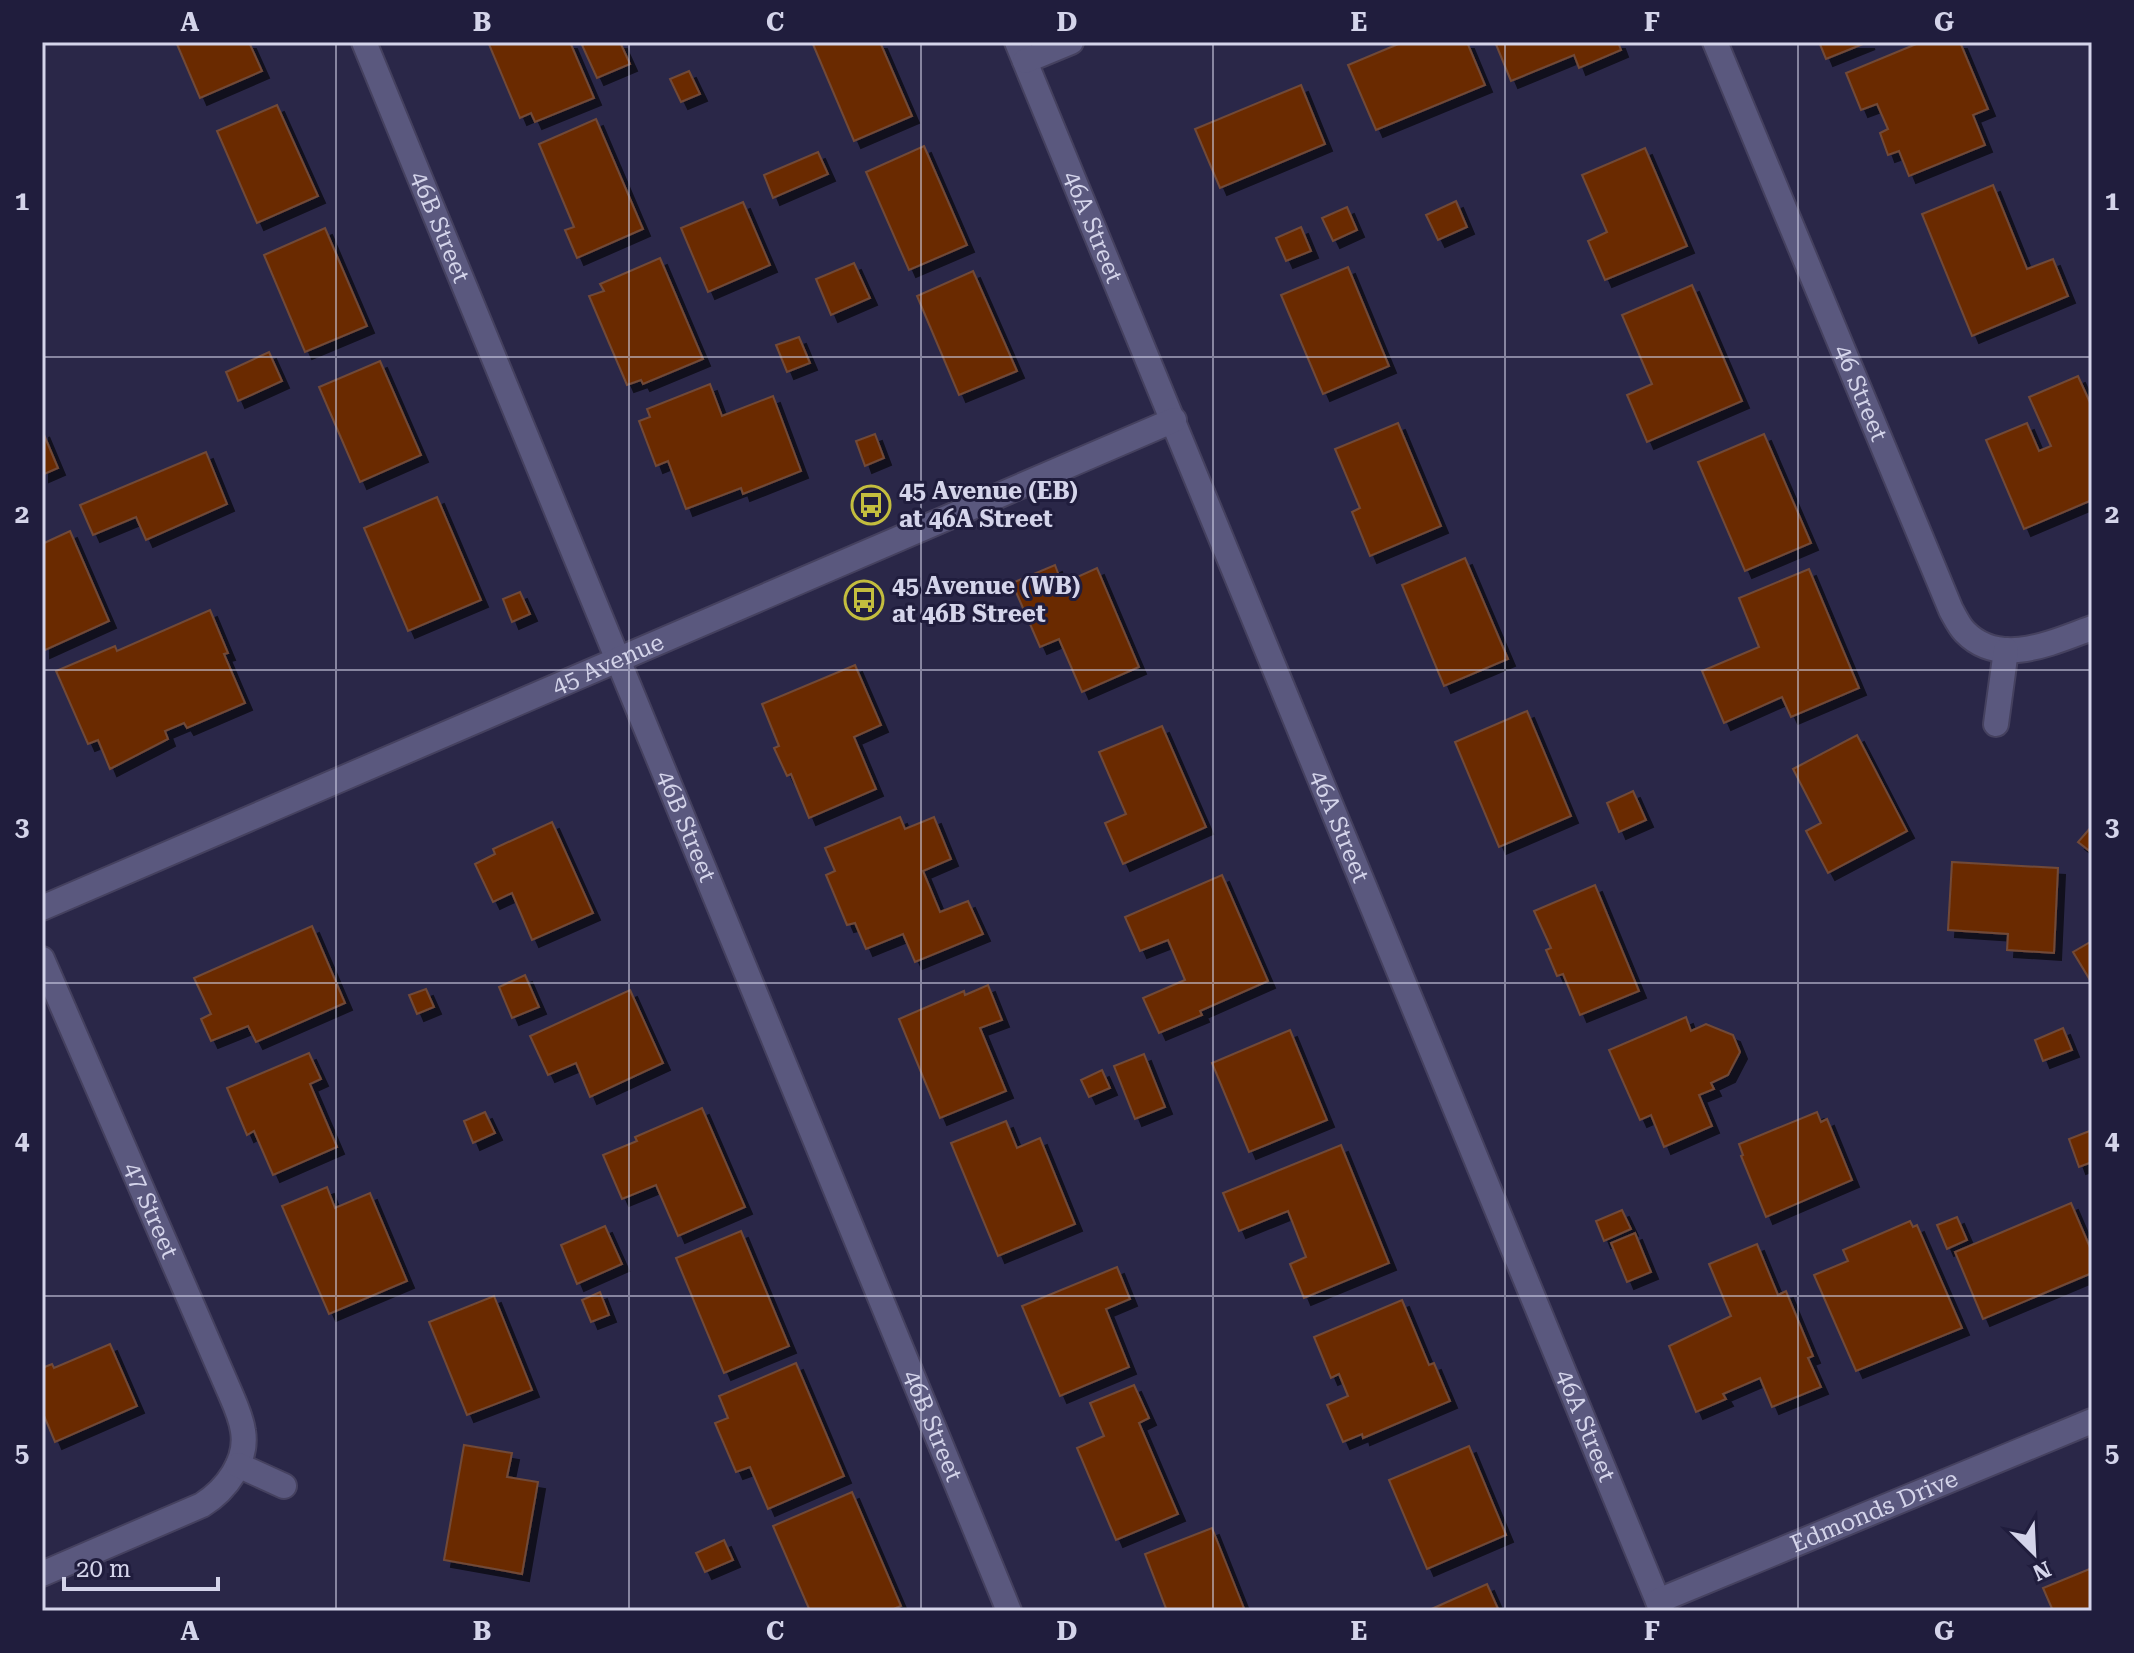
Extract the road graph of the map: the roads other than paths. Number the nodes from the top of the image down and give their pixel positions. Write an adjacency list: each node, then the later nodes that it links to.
1 (364, 42): 8 (street, 46B Street)
2 (1071, 42): 4 (street)
3 (1715, 42): 7 (street, 46 Street)
4 (1021, 52): 5 (street, 46A Street)
5 (1174, 420): 8 (street, 45 Avenue); 16 (street, 46A Street)
6 (2092, 628): 7 (street)
7 (2006, 650): 9 (street)
8 (617, 660): 10 (street, 45 Avenue); 17 (street, 46B Street)
9 (1996, 724)
10 (42, 908)
11 (42, 959): 13 (street, 47 Street)
12 (2092, 1421): 16 (street, Edmonds Drive)
13 (238, 1465): 14 (street); 15 (street)
14 (284, 1486)
15 (42, 1574)
16 (1660, 1606)
17 (1009, 1611)

